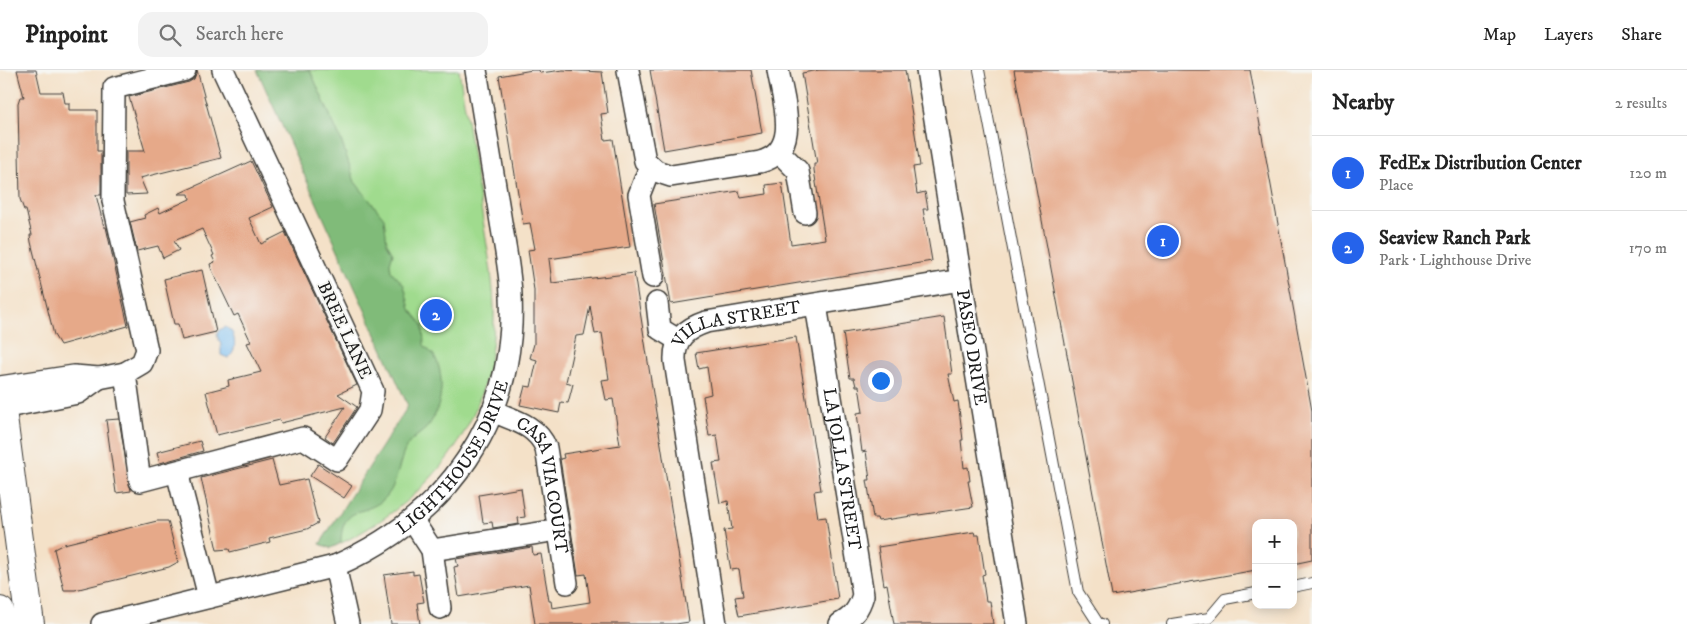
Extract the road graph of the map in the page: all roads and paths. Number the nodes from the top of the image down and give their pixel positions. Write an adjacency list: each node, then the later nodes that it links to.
1 (184, 70): 16 (street)
2 (223, 70): 19 (street, BREE LANE)
3 (476, 70): 18 (street, LIGHTHOUSE DRIVE)
4 (628, 70): 9 (street)
5 (778, 70): 8 (street)
6 (927, 70): 12 (street, PASEO DRIVE)
7 (979, 70): 38 (lane)
8 (779, 152): 9 (street); 10 (street)
9 (650, 167): 11 (street)
10 (805, 213)
11 (652, 277)
12 (960, 280): 14 (street, VILLA STREET); 37 (street, PASEO DRIVE)
13 (656, 303): 15 (street)
14 (816, 305): 15 (street, VILLA STREET); 36 (street, LA JOLLA STREET)
15 (678, 340): 35 (street, VILLA STREET)
16 (125, 373): 17 (street); 19 (street, BREE LANE)
17 (1, 397): 32 (street)
18 (492, 411): 20 (street, LIGHTHOUSE DRIVE); 21 (street, CASA VIA COURT)
19 (177, 472): 28 (street)
20 (413, 522): 22 (street); 23 (street, LIGHTHOUSE DRIVE)
21 (558, 530): 22 (street); 24 (street, CASA VIA COURT)
22 (432, 550): 29 (street)
23 (335, 566): 28 (street, LIGHTHOUSE DRIVE); 34 (street)
24 (567, 583)
25 (1312, 584): 26 (lane)
26 (1297, 586)
27 (1252, 595): 39 (lane)
28 (209, 597): 33 (street, LIGHTHOUSE DRIVE)
29 (440, 608)
30 (0, 611): 31 (street)
31 (2, 624)
32 (30, 624)
33 (102, 624)
34 (348, 624)
35 (716, 624)
36 (840, 624)
37 (1017, 624)
38 (1102, 624)
39 (1172, 624)

